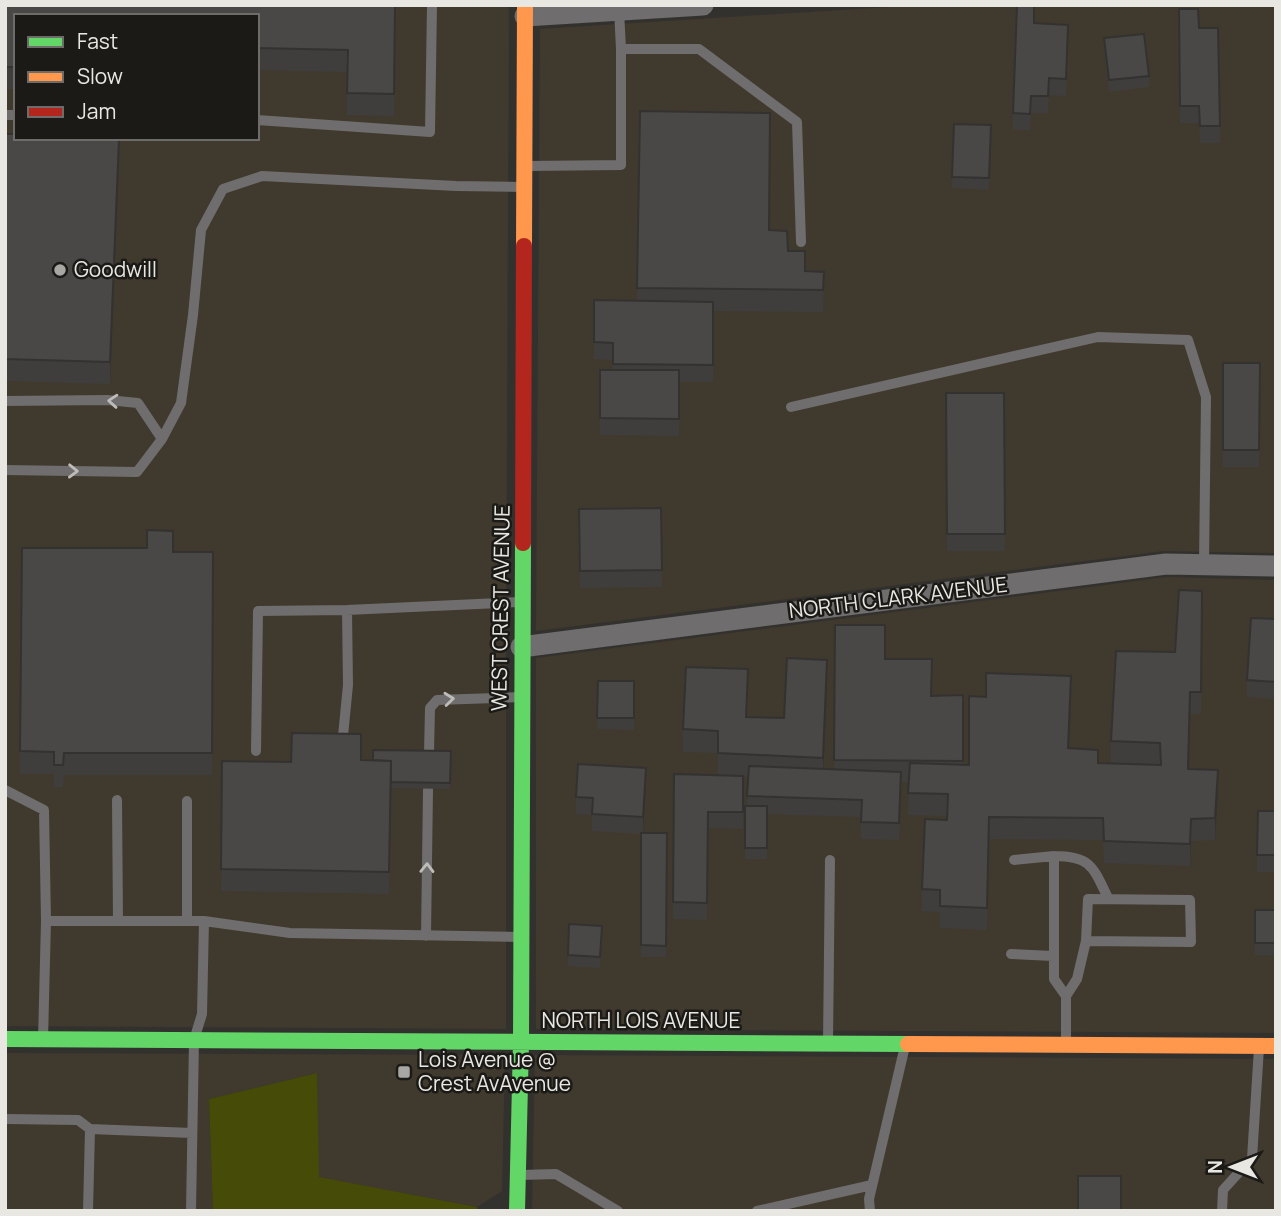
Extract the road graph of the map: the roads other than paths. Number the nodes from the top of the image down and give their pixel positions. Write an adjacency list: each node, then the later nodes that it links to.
1 (432, 5): 6 (lane)
2 (703, 5): 3 (street)
3 (619, 10): 4 (street); 5 (lane)
4 (525, 11): 7 (street, WEST CREST AVENUE)
5 (621, 49): 7 (lane); 9 (lane)
6 (259, 120)
7 (524, 166): 8 (street, WEST CREST AVENUE)
8 (524, 187): 12 (lane); 16 (street, WEST CREST AVENUE)
9 (801, 242)
10 (5, 401): 12 (lane, one-way to 10)
11 (790, 407): 14 (lane)
12 (162, 439): 13 (lane, one-way to 12)
13 (5, 470)
14 (1204, 565): 15 (street, NORTH CLARK AVENUE); 18 (street, NORTH CLARK AVENUE)
15 (1276, 566)
16 (523, 602): 17 (lane); 18 (street, WEST CREST AVENUE)
17 (347, 610): 20 (lane); 21 (lane)
18 (521, 647): 19 (street, WEST CREST AVENUE)
19 (521, 697): 22 (lane, one-way to 19); 36 (street, WEST CREST AVENUE)
20 (342, 746)
21 (256, 751)
22 (429, 753)
23 (5, 790): 31 (lane)
24 (428, 790): 35 (lane, one-way to 24)
25 (117, 800): 32 (lane)
26 (187, 801): 33 (lane)
27 (1054, 856): 29 (lane); 30 (lane); 39 (lane)
28 (830, 860): 45 (lane)
29 (1014, 860)
30 (1108, 898): 37 (lane); 37 (lane)
31 (46, 921): 32 (lane); 42 (lane)
32 (118, 921): 33 (lane)
33 (187, 921): 34 (lane)
34 (204, 921): 35 (lane); 43 (lane)
35 (426, 936): 36 (lane)
36 (521, 937): 44 (street, WEST CREST AVENUE)
37 (1086, 941): 40 (lane)
38 (1011, 954): 39 (lane)
39 (1053, 956): 40 (lane)
40 (1066, 996): 47 (lane)
41 (5, 1039): 42 (street, NORTH LOIS AVENUE)
42 (43, 1040): 43 (street, NORTH LOIS AVENUE)
43 (194, 1040): 44 (street, NORTH LOIS AVENUE); 51 (lane)
44 (521, 1042): 45 (street, NORTH LOIS AVENUE); 52 (street, WEST CREST AVENUE)
45 (828, 1042): 46 (street, NORTH LOIS AVENUE)
46 (906, 1043): 47 (street, NORTH LOIS AVENUE); 53 (lane)
47 (1066, 1043): 48 (street, NORTH LOIS AVENUE)
48 (1268, 1046): 60 (lane)
49 (5, 1119): 50 (lane)
50 (90, 1129): 51 (lane); 54 (lane)
51 (192, 1133): 55 (lane)
52 (518, 1175): 56 (street, WEST CREST AVENUE); 57 (lane)
53 (873, 1185): 58 (lane); 59 (lane)
54 (88, 1211)
55 (191, 1211)
56 (517, 1211)
57 (618, 1211)
58 (757, 1211)
59 (870, 1211)
60 (1222, 1211)

